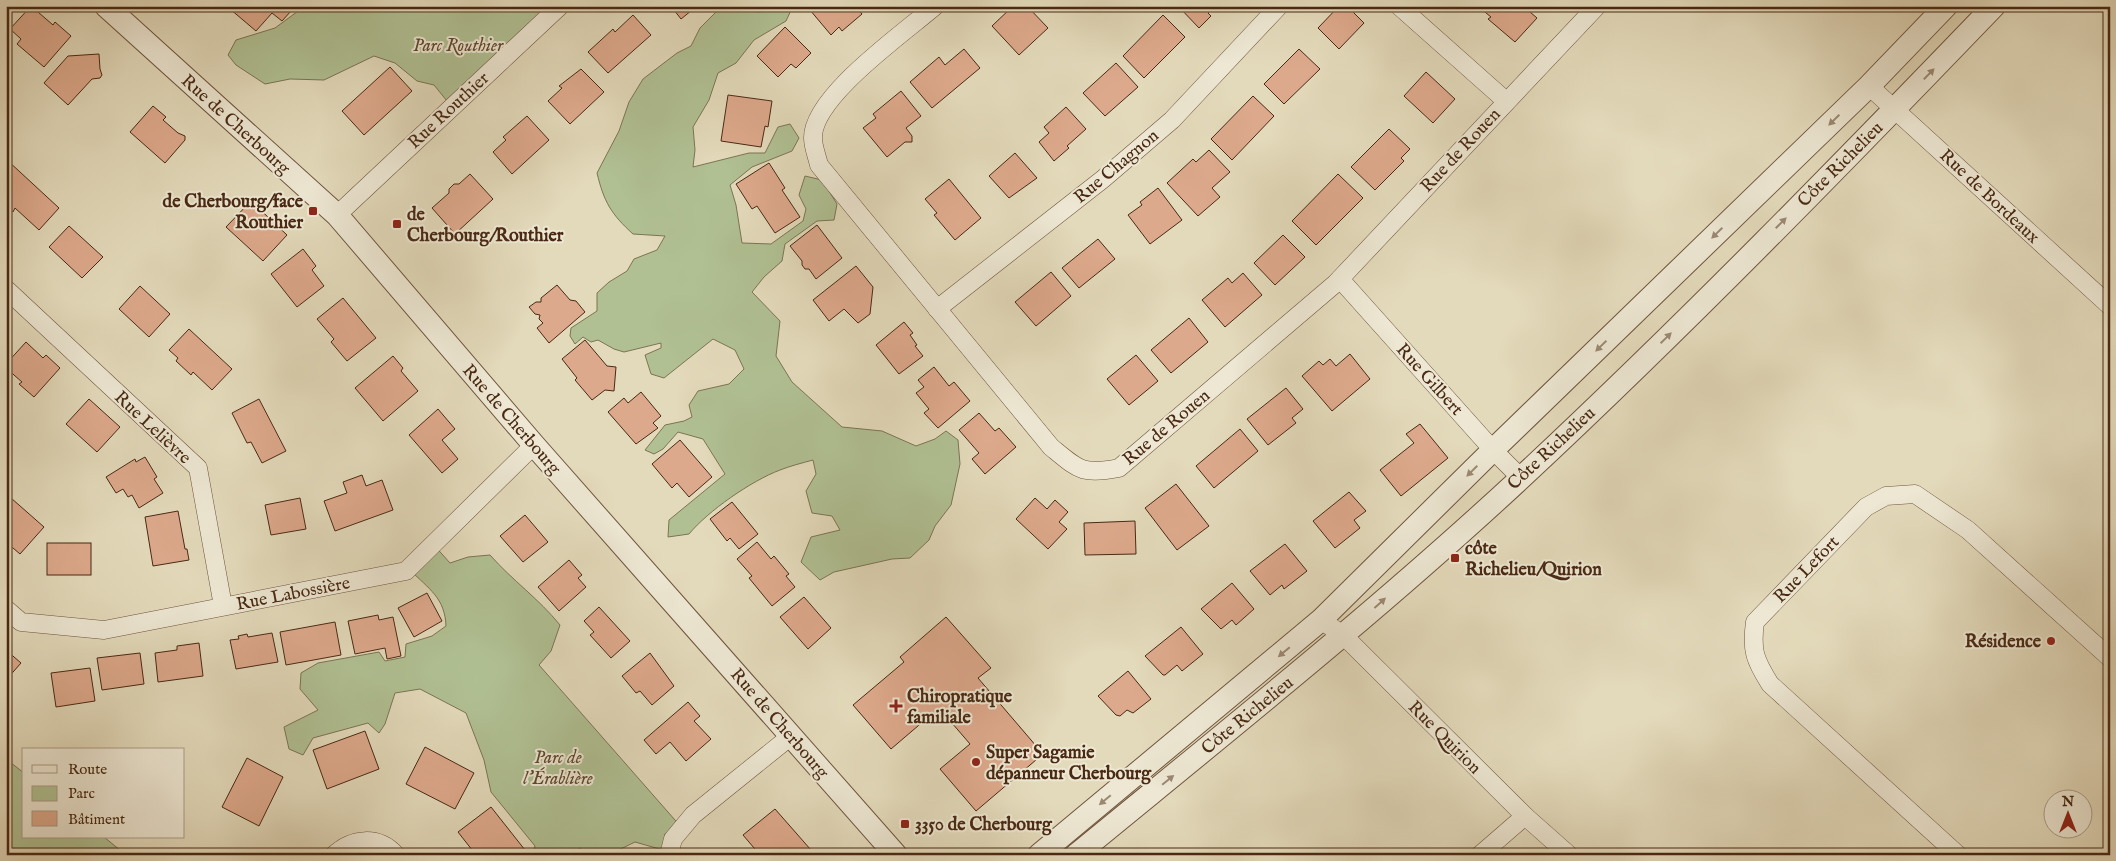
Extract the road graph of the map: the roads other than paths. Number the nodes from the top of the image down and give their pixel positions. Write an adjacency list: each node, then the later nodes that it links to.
1 (106, 6): 12 (street, Rue de Cherbourg)
2 (560, 6): 12 (street, Rue Routhier)
3 (935, 6): 16 (street, Rue de Rouen)
4 (1279, 6): 16 (street, Rue Chagnon)
5 (1399, 6): 10 (street)
6 (1946, 6): 9 (street, Côte Richelieu)
7 (1994, 6): 11 (street, Côte Richelieu, one-way to 7)
8 (1592, 8): 10 (street, Rue de Rouen)
9 (1869, 86): 11 (street, Rue de Bordeaux); 18 (street, Côte Richelieu, one-way to 18)
10 (1506, 101): 13 (street, Rue de Rouen)
11 (1895, 109): 15 (street, Rue de Bordeaux); 19 (street, Côte Richelieu, one-way to 11)
12 (338, 215): 17 (street, Rue de Cherbourg)
13 (1340, 279): 16 (street, Rue de Rouen); 18 (street, Rue Gilbert)
14 (6, 289): 20 (street, Rue Lelièvre)
15 (2110, 306)
16 (936, 309)
17 (534, 445): 20 (street, Rue Labossière); 25 (street, Rue de Cherbourg)
18 (1493, 450): 19 (street, Rue Gilbert); 22 (street, Côte Richelieu, one-way to 22)
19 (1521, 478): 23 (street, Côte Richelieu, one-way to 19)
20 (223, 606): 21 (street, Rue Labossière)
21 (6, 609)
22 (1321, 620): 23 (street, Rue Quirion); 31 (street, Côte Richelieu, one-way to 31)
23 (1344, 636): 26 (street, Rue Quirion); 32 (street, Côte Richelieu, one-way to 23)
24 (2110, 658): 35 (street, Rue Lefort)
25 (791, 736): 29 (street); 30 (street, Rue de Cherbourg)
26 (1525, 816): 33 (street); 34 (street, Rue Quirion)
27 (334, 855): 28 (street)
28 (396, 855)
29 (669, 855)
30 (896, 855)
31 (1039, 855)
32 (1076, 855)
33 (1480, 855)
34 (1569, 855)
35 (1958, 855)

